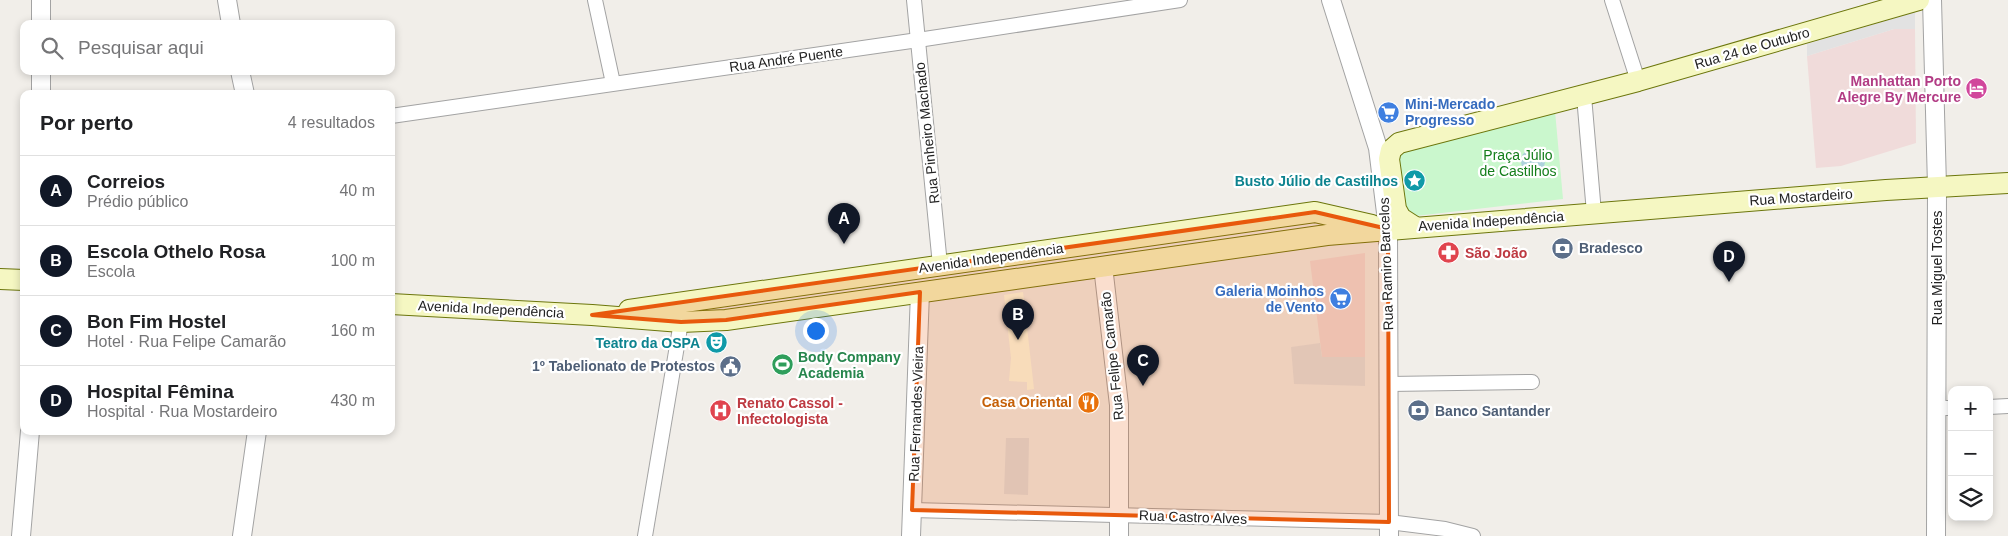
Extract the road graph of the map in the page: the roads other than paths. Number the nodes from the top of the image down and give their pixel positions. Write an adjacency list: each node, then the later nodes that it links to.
1 (40, 0): 10 (street)
2 (227, 0): 11 (street)
3 (594, 0): 16 (street)
4 (914, 0): 12 (street, Rua Pinheiro Machado)
5 (1180, 0): 12 (street, Rua André Puente)
6 (1331, 0): 22 (street, Rua Ramiro Barcelos)
7 (1612, 0): 15 (street)
8 (1919, 0): 15 (main road, Rua 24 de Outubro)
9 (1932, 0): 24 (street, Rua Miguel Tostes)
10 (41, 20)
11 (231, 20)
12 (918, 40): 16 (street, Rua André Puente); 28 (street, Rua Pinheiro Machado)
13 (41, 75): 17 (street)
14 (241, 75): 18 (street)
15 (1638, 81): 19 (main road, Rua 24 de Outubro)
16 (613, 83): 20 (street, Rua André Puente)
17 (41, 90)
18 (244, 90)
19 (1584, 96): 21 (main road); 25 (street)
20 (395, 115)
21 (1400, 143): 22 (street); 26 (main road, Rua Ramiro Barcelos)
22 (1378, 148): 27 (street, Rua Ramiro Barcelos)
23 (2008, 183): 24 (main road, Rua Mostardeiro)
24 (1937, 186): 25 (main road, Rua Mostardeiro); 40 (street, Rua Miguel Tostes)
25 (1594, 213): 26 (main road, Avenida Independência)
26 (1415, 227): 27 (main road, Avenida Independência)
27 (1388, 229): 28 (main road, Avenida Independência); 29 (main road, Avenida Independência); 37 (street, Rua Ramiro Barcelos)
28 (940, 265): 34 (main road, Avenida Independência)
29 (1103, 266): 32 (main road, Avenida Independência); 44 (street, Rua Felipe Camarão)
30 (0, 279): 31 (main road)
31 (20, 280)
32 (920, 292): 35 (main road, Avenida Independência); 43 (street, Rua Fernandes Vieira)
33 (395, 304): 34 (main road, Avenida Independência)
34 (592, 315): 35 (main road, Avenida Independência)
35 (682, 322): 48 (street)
36 (1532, 382): 37 (street)
37 (1389, 384): 45 (street, Rua Ramiro Barcelos)
38 (1993, 406): 39 (street)
39 (2008, 406)
40 (1944, 408): 52 (street, Rua Miguel Tostes)
41 (30, 435): 46 (street)
42 (256, 435): 47 (street)
43 (912, 510): 44 (street, Rua Castro Alves); 49 (street, Rua Fernandes Vieira)
44 (1119, 515): 45 (street, Rua Castro Alves); 50 (street, Rua Felipe Camarão)
45 (1389, 529): 51 (street, Rua Castro Alves)
46 (21, 536)
47 (242, 536)
48 (645, 536)
49 (911, 536)
50 (1119, 536)
51 (1473, 536)
52 (1936, 536)

